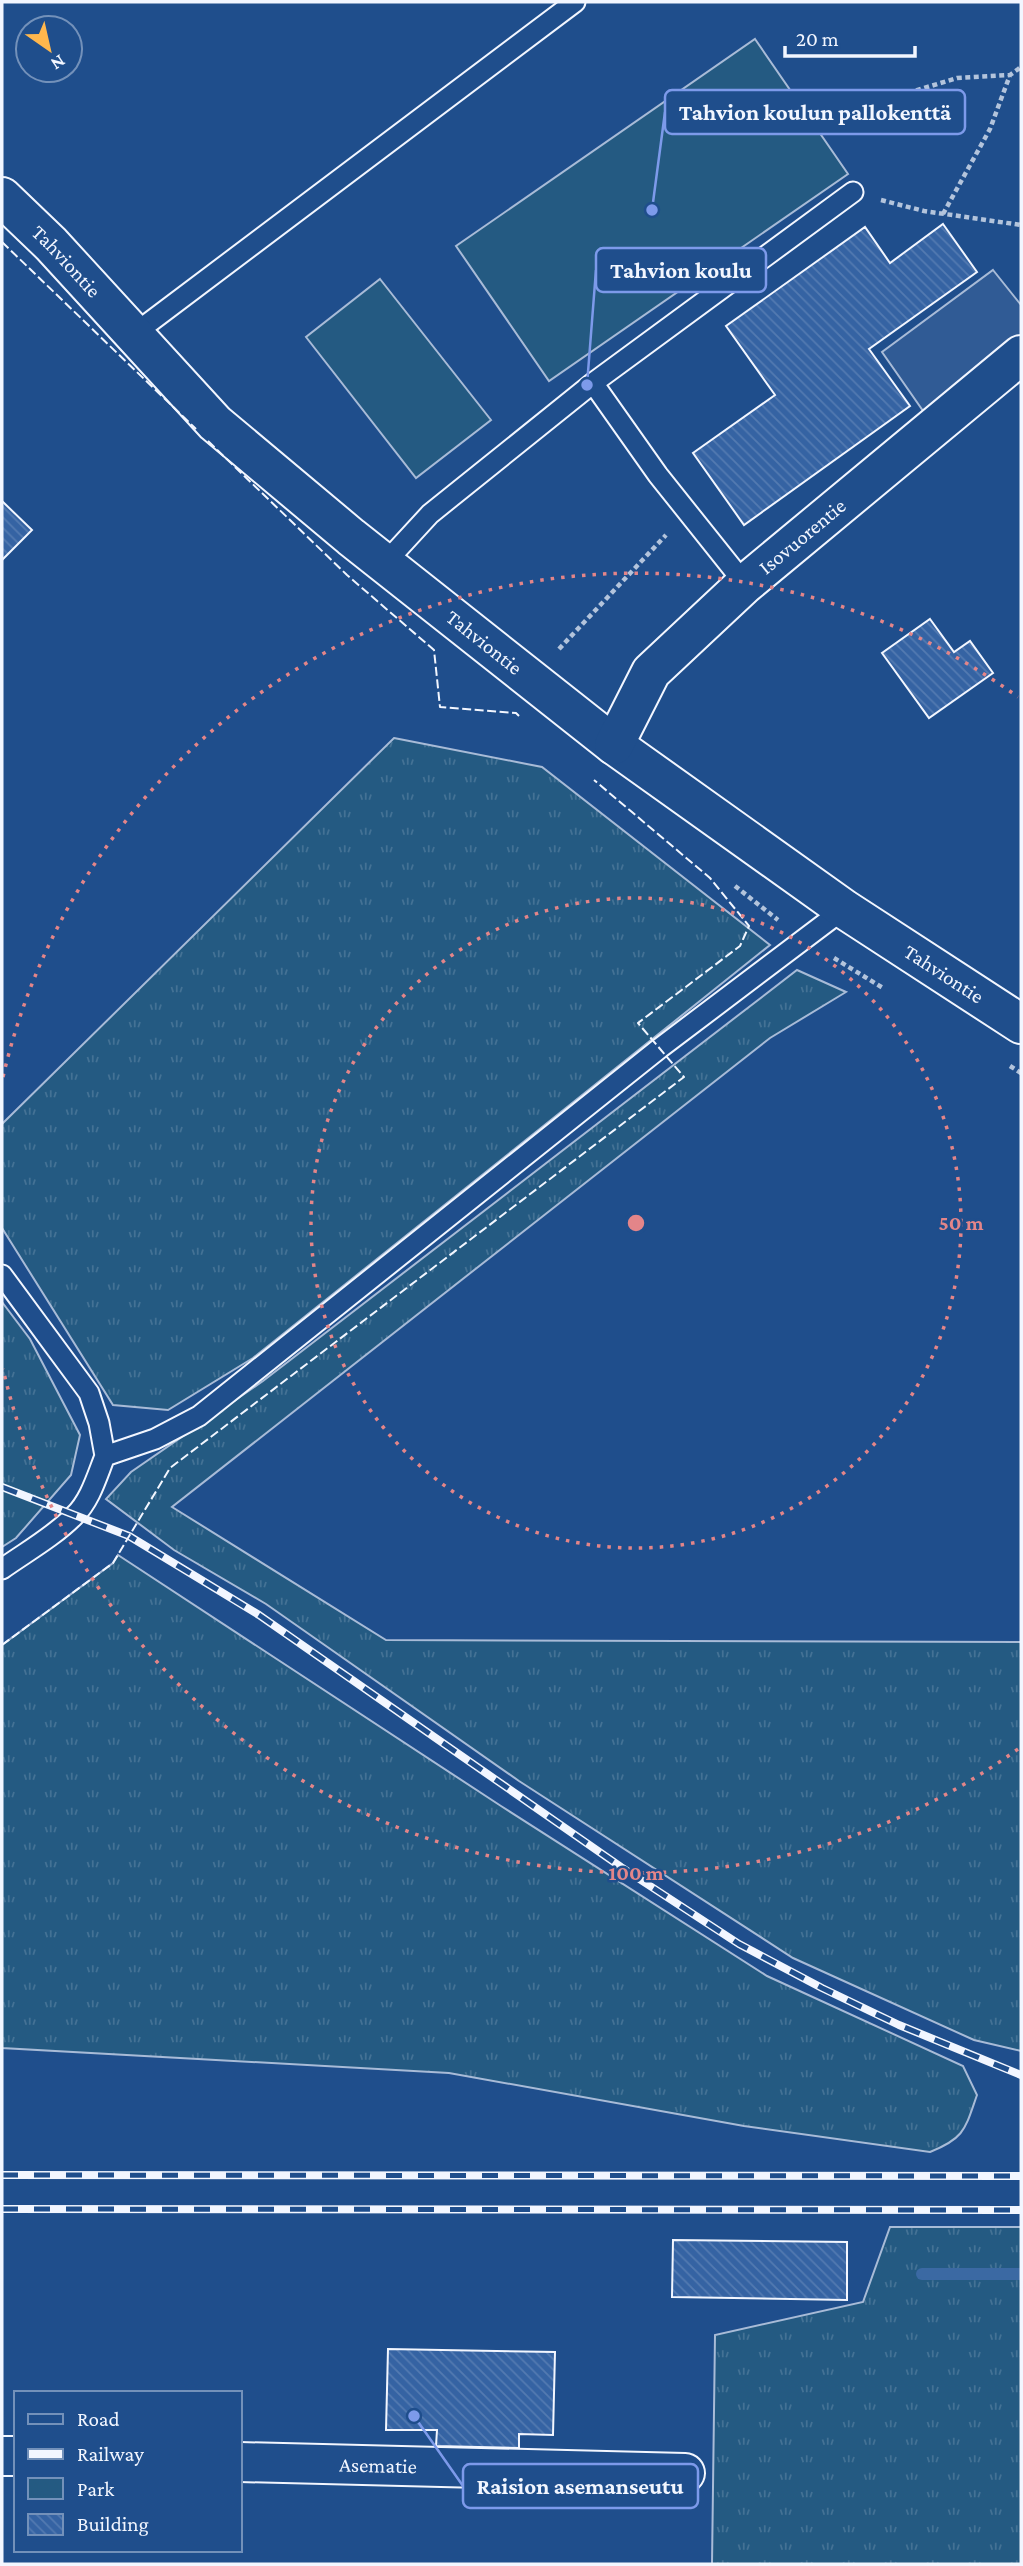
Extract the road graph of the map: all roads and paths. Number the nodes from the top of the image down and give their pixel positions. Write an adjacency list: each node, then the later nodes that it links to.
1 (575, 2): 9 (lane)
2 (1021, 67): 3 (path)
3 (1010, 75): 4 (path); 7 (path)
4 (809, 117)
5 (853, 192): 7 (path); 11 (lane)
6 (2, 197): 9 (street, Tahviontie)
7 (943, 214): 8 (path)
8 (1021, 225)
9 (134, 334): 13 (street, Tahviontie)
10 (1021, 355): 14 (street, Isovuorentie)
11 (593, 383): 12 (lane); 13 (lane)
12 (688, 512): 14 (lane); 15 (path)
13 (384, 564): 15 (street, Tahviontie)
14 (746, 584): 16 (street, Isovuorentie)
15 (531, 679): 16 (street, Tahviontie)
16 (614, 744): 17 (street, Tahviontie)
17 (844, 909): 18 (street, Tahviontie); 20 (lane)
18 (1021, 1024)
19 (2, 1275): 20 (lane)
20 (105, 1457): 21 (lane)
21 (2, 1569)
22 (242, 2462): 23 (street, Asematie)
23 (685, 2473)

